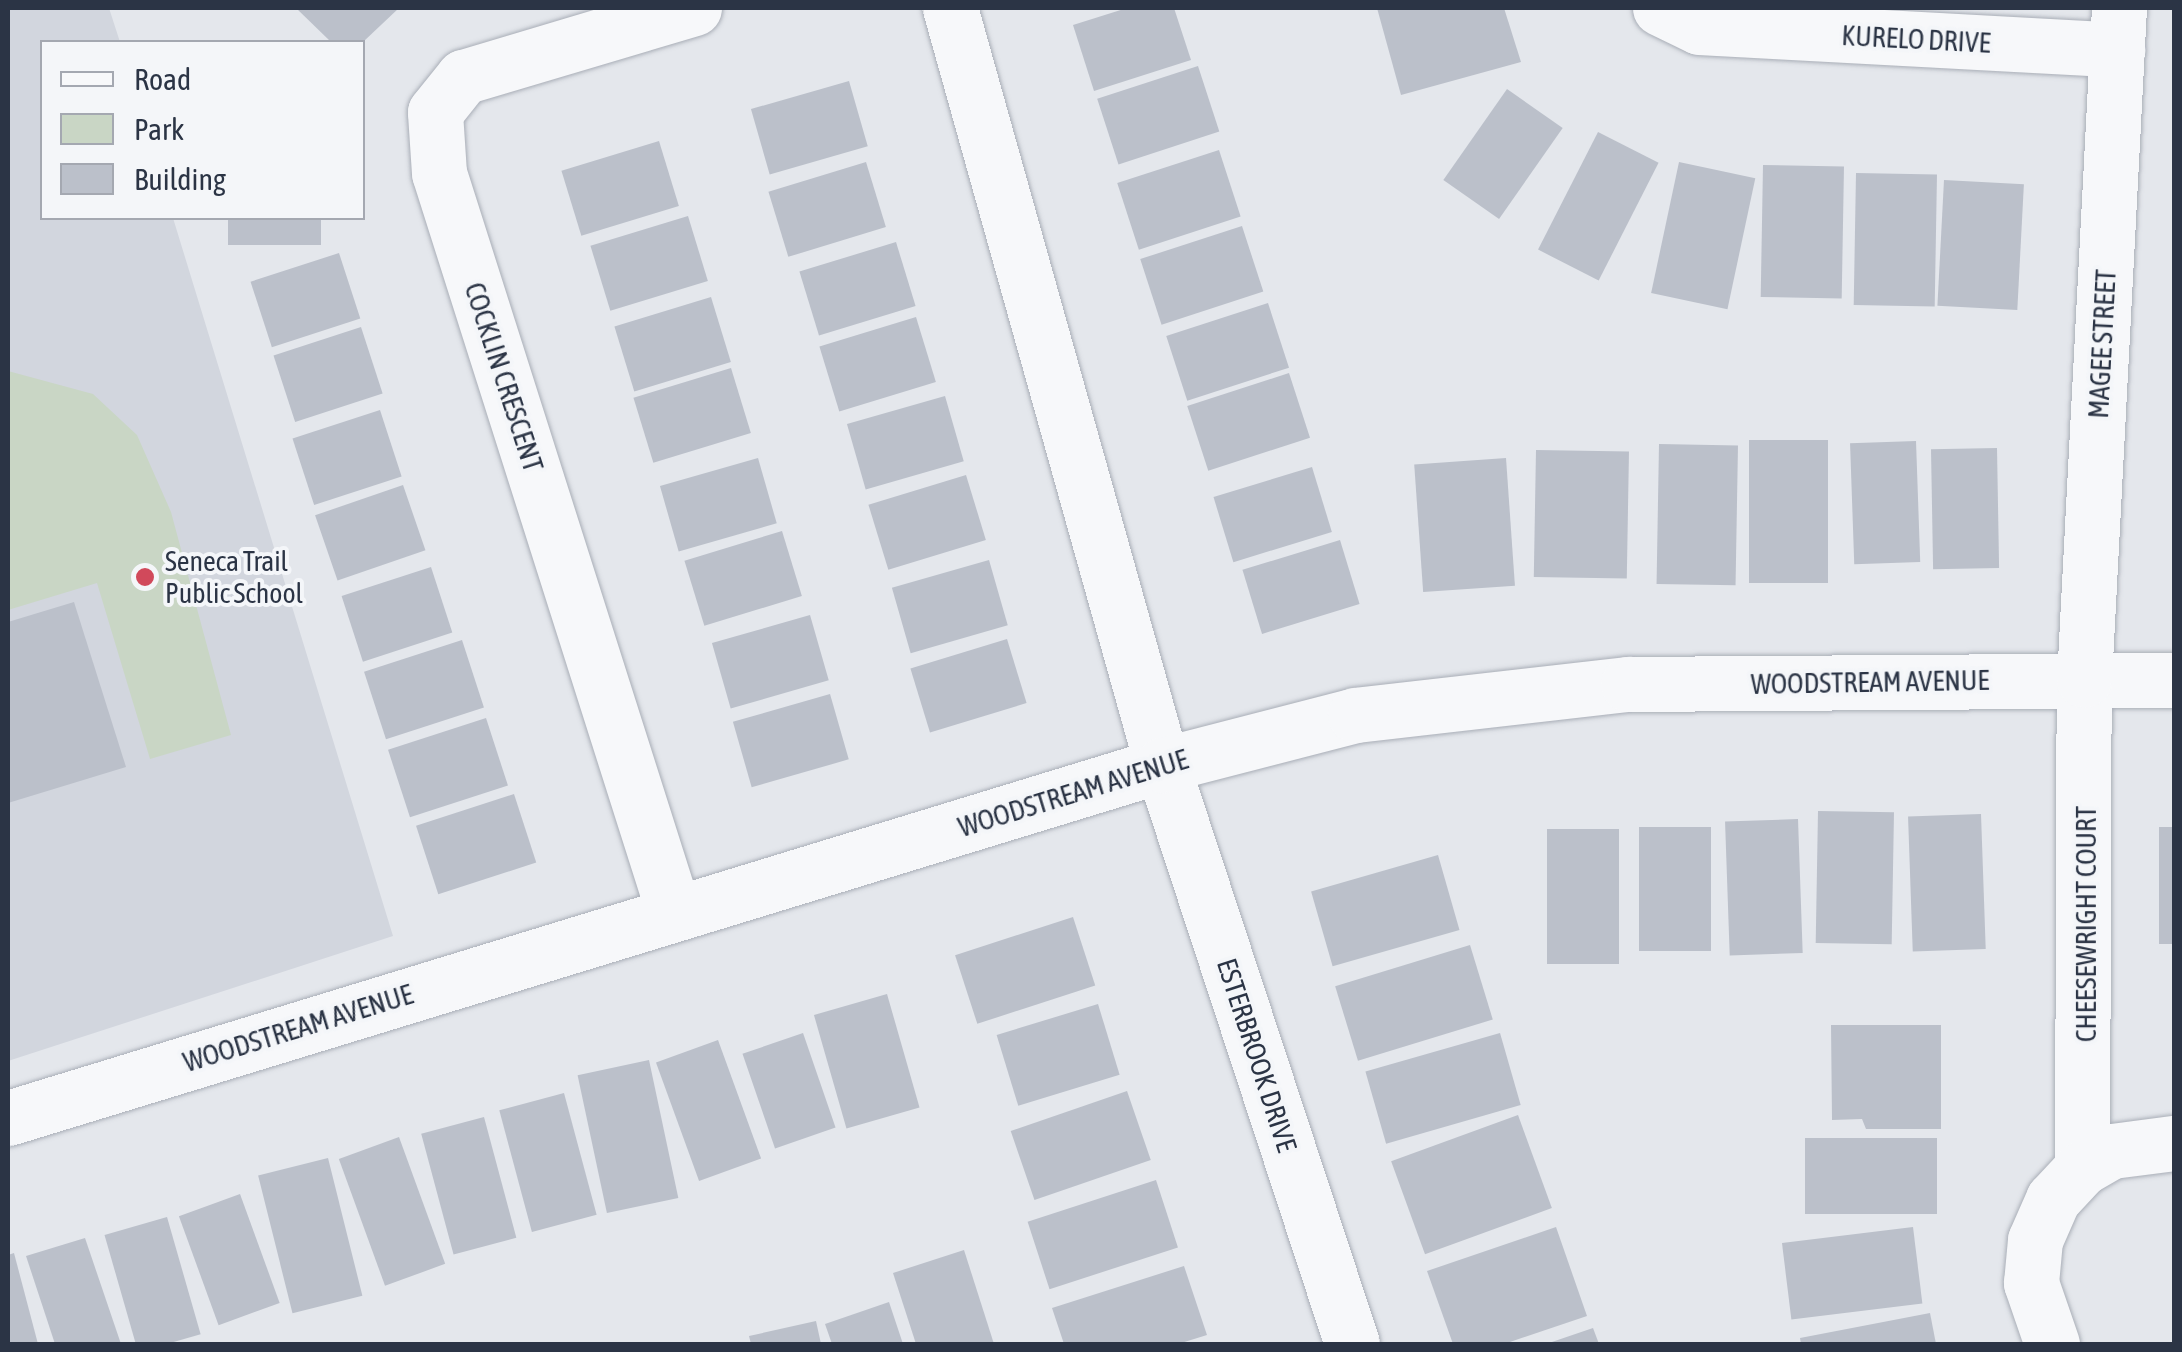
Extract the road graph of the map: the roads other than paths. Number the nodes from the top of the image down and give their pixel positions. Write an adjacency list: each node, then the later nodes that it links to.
1 (694, 8): 8 (street, COCKLIN CRESCENT)
2 (950, 8): 7 (street)
3 (1660, 8): 4 (street, KURELO DRIVE)
4 (2118, 29): 5 (street, MAGEE STREET)
5 (2084, 680): 6 (street, WOODSTREAM AVENUE); 7 (street, WOODSTREAM AVENUE); 11 (street, CHEESEWRIGHT COURT)
6 (2174, 680)
7 (1162, 765): 8 (street, WOODSTREAM AVENUE); 12 (street, ESTERBROOK DRIVE)
8 (674, 913): 9 (street, WOODSTREAM AVENUE)
9 (8, 1118)
10 (2174, 1143): 11 (street)
11 (2082, 1168): 13 (street)
12 (1352, 1344)
13 (2052, 1344)

